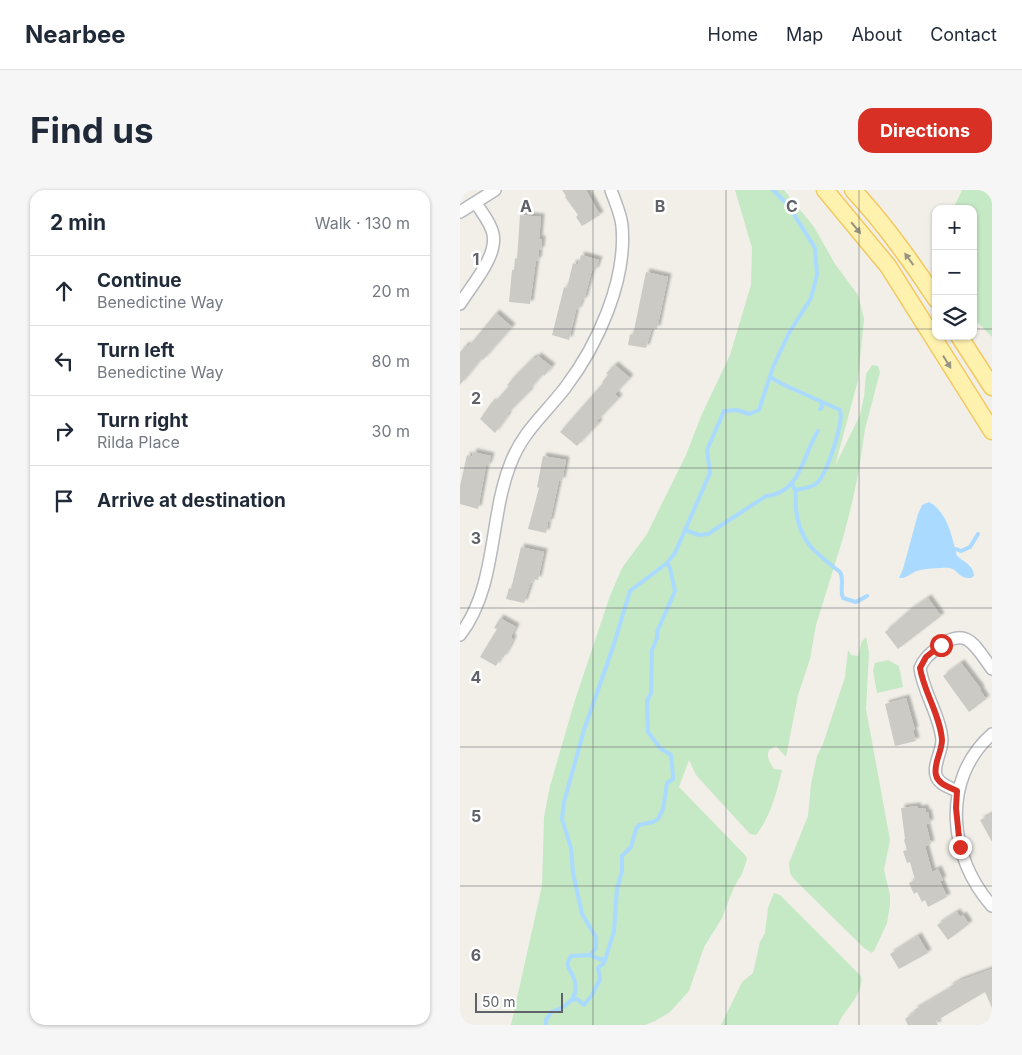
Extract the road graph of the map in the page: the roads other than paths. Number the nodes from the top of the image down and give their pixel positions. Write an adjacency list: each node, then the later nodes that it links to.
1 (495, 190): 5 (street)
2 (610, 190): 12 (street)
3 (825, 190): 11 (main road, one-way to 11)
4 (854, 190): 7 (main road, one-way to 4)
5 (476, 203): 6 (street); 8 (street)
6 (460, 212)
7 (933, 295)
8 (460, 304)
9 (962, 340): 10 (main road)
10 (992, 387)
11 (992, 431)
12 (460, 635)
13 (992, 669): 15 (street)
14 (992, 734): 15 (street)
15 (957, 791): 16 (street)
16 (992, 906)

